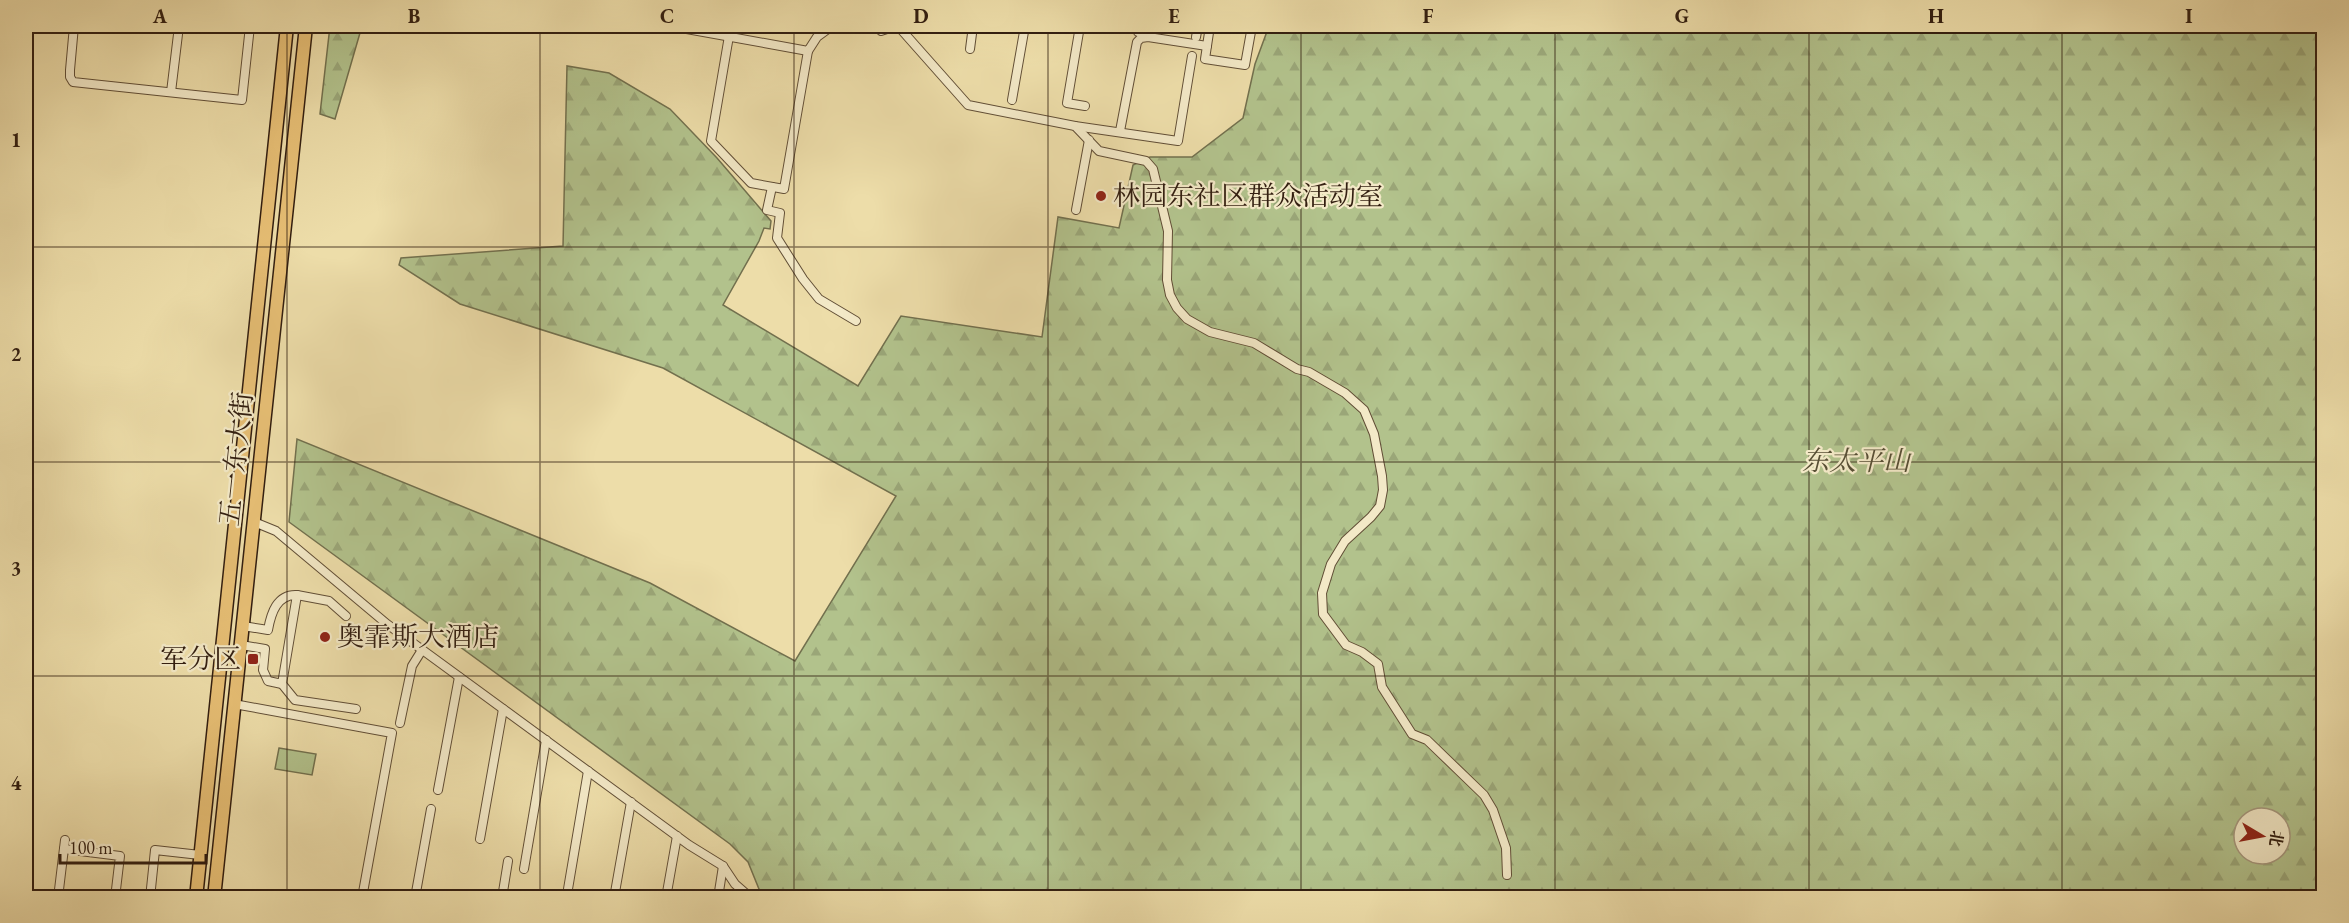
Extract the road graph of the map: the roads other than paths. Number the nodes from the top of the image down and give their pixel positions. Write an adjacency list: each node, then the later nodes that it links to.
1 (74, 26): 23 (street)
2 (178, 26): 23 (street)
3 (250, 26): 23 (street)
4 (287, 26): 32 (main road, 五一东大街)
5 (306, 26): 33 (main road, 五一东大街)
6 (670, 26): 16 (street)
7 (832, 26): 21 (street)
8 (897, 26): 15 (street); 26 (street)
9 (974, 26): 20 (street)
10 (1024, 26): 24 (street)
11 (1080, 26): 25 (street)
12 (1198, 26): 17 (street)
13 (1210, 26): 19 (street)
14 (1252, 26): 19 (street)
15 (881, 28): 18 (street)
16 (729, 36): 21 (street); 29 (street)
17 (1196, 37)
18 (879, 40)
19 (1207, 46): 27 (street)
20 (970, 49)
21 (808, 51): 29 (street)
22 (1192, 56): 27 (street)
23 (171, 92)
24 (1012, 100)
25 (1085, 106)
26 (1075, 126): 27 (street); 28 (street)
27 (1120, 132)
28 (1089, 140): 30 (street); 60 (street)
29 (772, 187): 31 (street)
30 (1076, 210)
31 (856, 321)
32 (235, 520): 33 (main road); 47 (main road, 五一东大街)
33 (254, 522): 36 (main road, 五一东大街); 38 (street)
34 (297, 595): 35 (street); 36 (street); 40 (street)
35 (346, 616)
36 (243, 626): 37 (main road, 五一东大街)
37 (241, 645): 40 (street); 41 (main road, 五一东大街)
38 (422, 650): 39 (street); 44 (street)
39 (459, 677): 42 (street); 49 (street)
40 (282, 684): 43 (street)
41 (234, 704): 48 (main road, 五一东大街); 67 (street)
42 (503, 709): 45 (street); 53 (street)
43 (356, 710)
44 (400, 723)
45 (546, 740): 46 (street); 59 (street)
46 (588, 771): 50 (street); 61 (street)
47 (208, 778): 48 (main road); 56 (main road, 五一东大街)
48 (226, 780): 66 (main road, 五一东大街)
49 (438, 790)
50 (631, 802): 52 (street); 70 (street)
51 (432, 809): 68 (street)
52 (677, 836): 58 (street); 71 (street)
53 (480, 839)
54 (65, 840): 55 (street)
55 (64, 849): 62 (street); 63 (street)
56 (200, 855): 64 (street); 65 (main road, 五一东大街)
57 (508, 861): 69 (street)
58 (723, 866): 72 (street); 73 (street)
59 (524, 869)
60 (1507, 875)
61 (568, 889)
62 (58, 897)
63 (115, 897)
64 (150, 897)
65 (196, 897)
66 (214, 897)
67 (362, 897)
68 (415, 897)
69 (501, 897)
70 (614, 897)
71 (666, 897)
72 (718, 897)
73 (751, 897)

